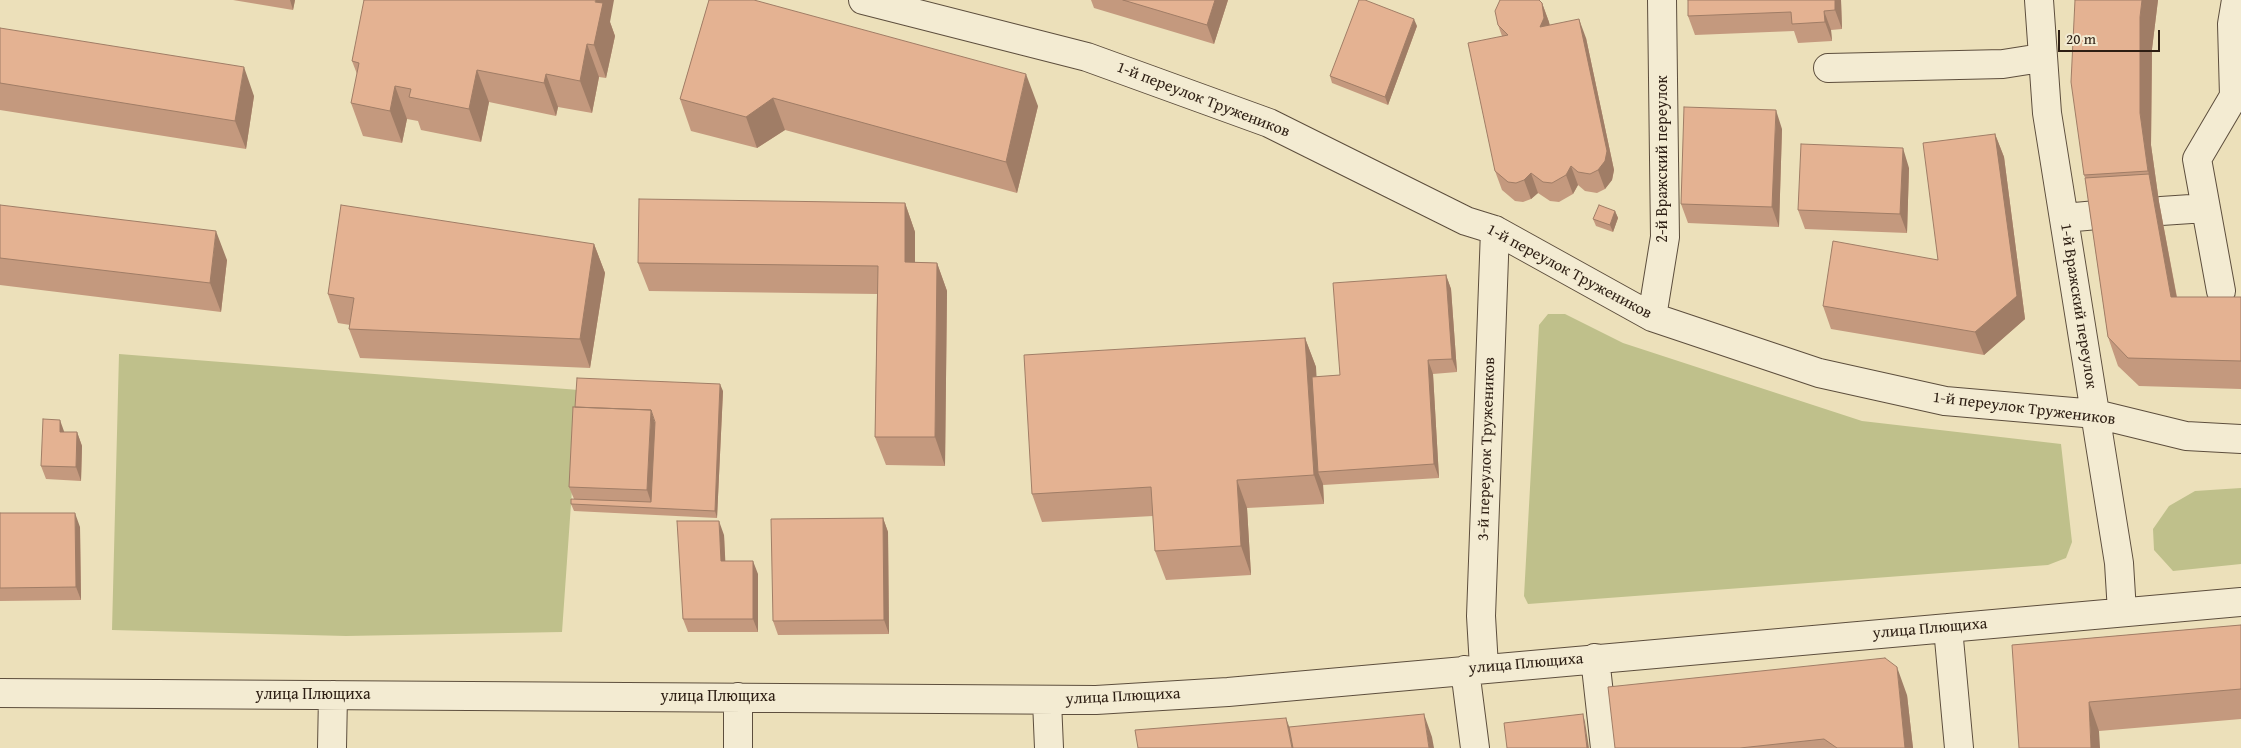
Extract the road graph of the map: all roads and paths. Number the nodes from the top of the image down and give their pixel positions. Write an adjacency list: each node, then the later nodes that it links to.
1 (863, 0): 12 (street, 1-й переулок Тружеников)
2 (1662, 0): 14 (street, 2-й Вражский переулок)
3 (2039, 0): 5 (street, 1-й Вражский переулок)
4 (2236, 0): 7 (street)
5 (2041, 58): 6 (street); 11 (street, 1-й Вражский переулок)
6 (1828, 68)
7 (2238, 96): 8 (street)
8 (2206, 208): 9 (street); 13 (street)
9 (2161, 211)
10 (2097, 215): 11 (street)
11 (2064, 218): 15 (street, 1-й Вражский переулок)
12 (1495, 230): 14 (street, 1-й переулок Тружеников); 21 (street, 3-й переулок Тружеников)
13 (2221, 291)
14 (1652, 317): 15 (street, 1-й переулок Тружеников)
15 (2096, 414): 16 (street, 1-й переулок Тружеников); 18 (street, 1-й Вражский переулок)
16 (2241, 439)
17 (2241, 602): 18 (street, улица Плющиха)
18 (2122, 612): 19 (street, улица Плющиха)
19 (1948, 628): 20 (street, улица Плющиха); 31 (street)
20 (1595, 658): 21 (street, улица Плющиха); 30 (street)
21 (1475, 668): 25 (street, улица Плющиха); 29 (street, 3-й переулок Тружеников)
22 (0, 693): 23 (street, улица Плющиха)
23 (333, 695): 24 (street, улица Плющиха); 26 (street)
24 (738, 697): 25 (street, улица Плющиха); 27 (street)
25 (1048, 701): 28 (street)
26 (332, 748)
27 (738, 748)
28 (1049, 748)
29 (1475, 748)
30 (1605, 748)
31 (1959, 748)

